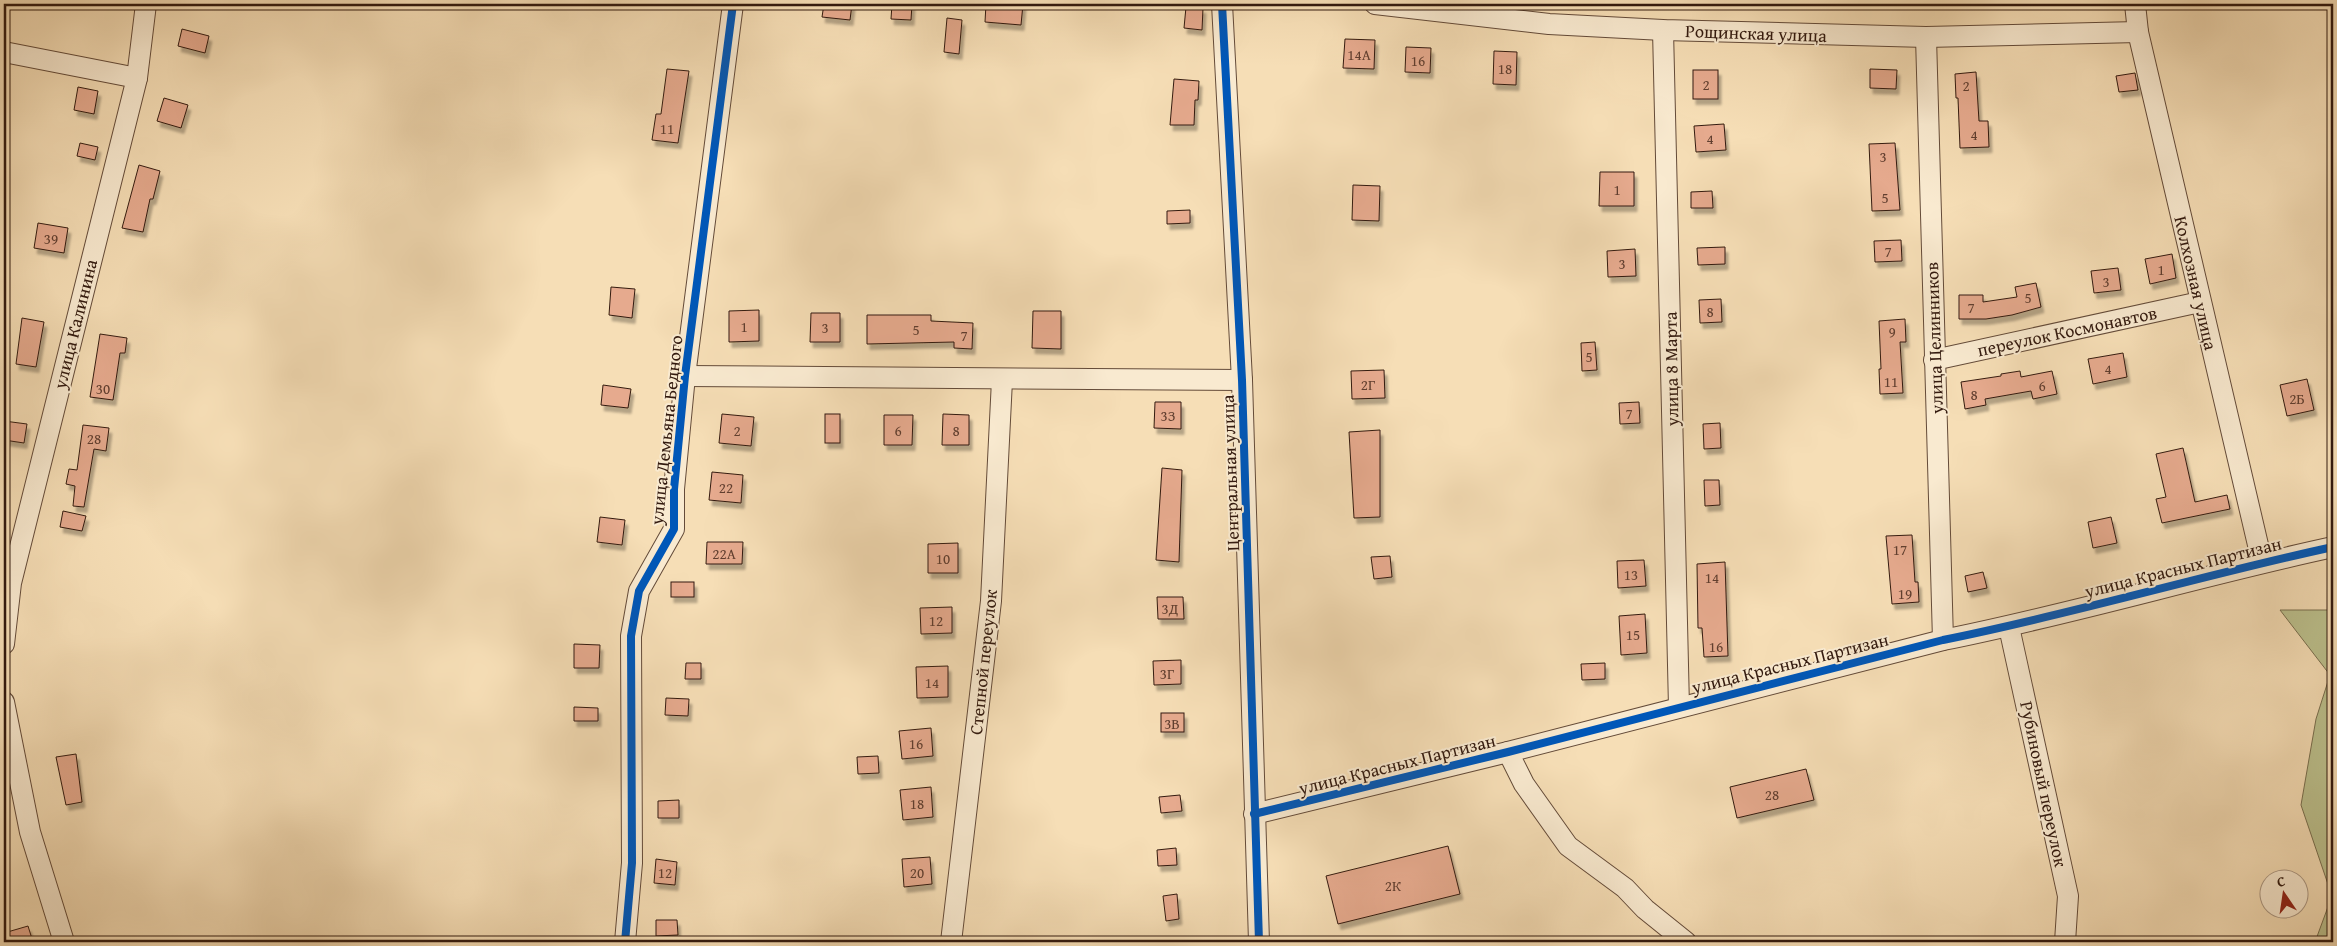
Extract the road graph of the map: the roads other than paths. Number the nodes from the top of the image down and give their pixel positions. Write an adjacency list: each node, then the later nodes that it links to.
1 (146, 4): 10 (street, улица Калинина)
2 (733, 4): 13 (street, улица Демьяна Бедного)
3 (1222, 4): 15 (street, Центральная улица)
4 (1375, 4): 6 (street, Рощинская улица)
5 (2135, 4): 7 (street, Колхозная улица)
6 (1663, 30): 8 (street, Рощинская улица); 22 (street, улица 8 Марта)
7 (2138, 32): 8 (street, Рощинская улица); 11 (street, Колхозная улица)
8 (1926, 37): 12 (street, улица Целинников)
9 (4, 52): 10 (street)
10 (137, 78): 20 (street, улица Калинина)
11 (2200, 302): 12 (street, переулок Космонавтов); 17 (street, Колхозная улица)
12 (1934, 360): 19 (street, улица Целинников)
13 (685, 376): 14 (street); 26 (street, улица Демьяна Бедного)
14 (1002, 380): 15 (street); 27 (street, Степной переулок)
15 (1242, 380): 24 (street, Центральная улица)
16 (2333, 547): 17 (street, улица Красных Партизан)
17 (2262, 562): 18 (street, улица Красных Партизан)
18 (2009, 626): 19 (street, улица Красных Партизан); 30 (street, Рубиновый переулок)
19 (1943, 640): 22 (street, улица Красных Партизан)
20 (4, 644)
21 (4, 702): 25 (street)
22 (1679, 707): 23 (street, улица Красных Партизан)
23 (1508, 752): 24 (street, улица Красных Партизан); 29 (street)
24 (1254, 814): 28 (street, Центральная улица)
25 (64, 942)
26 (625, 942)
27 (950, 942)
28 (1259, 942)
29 (1686, 942)
30 (2065, 942)

